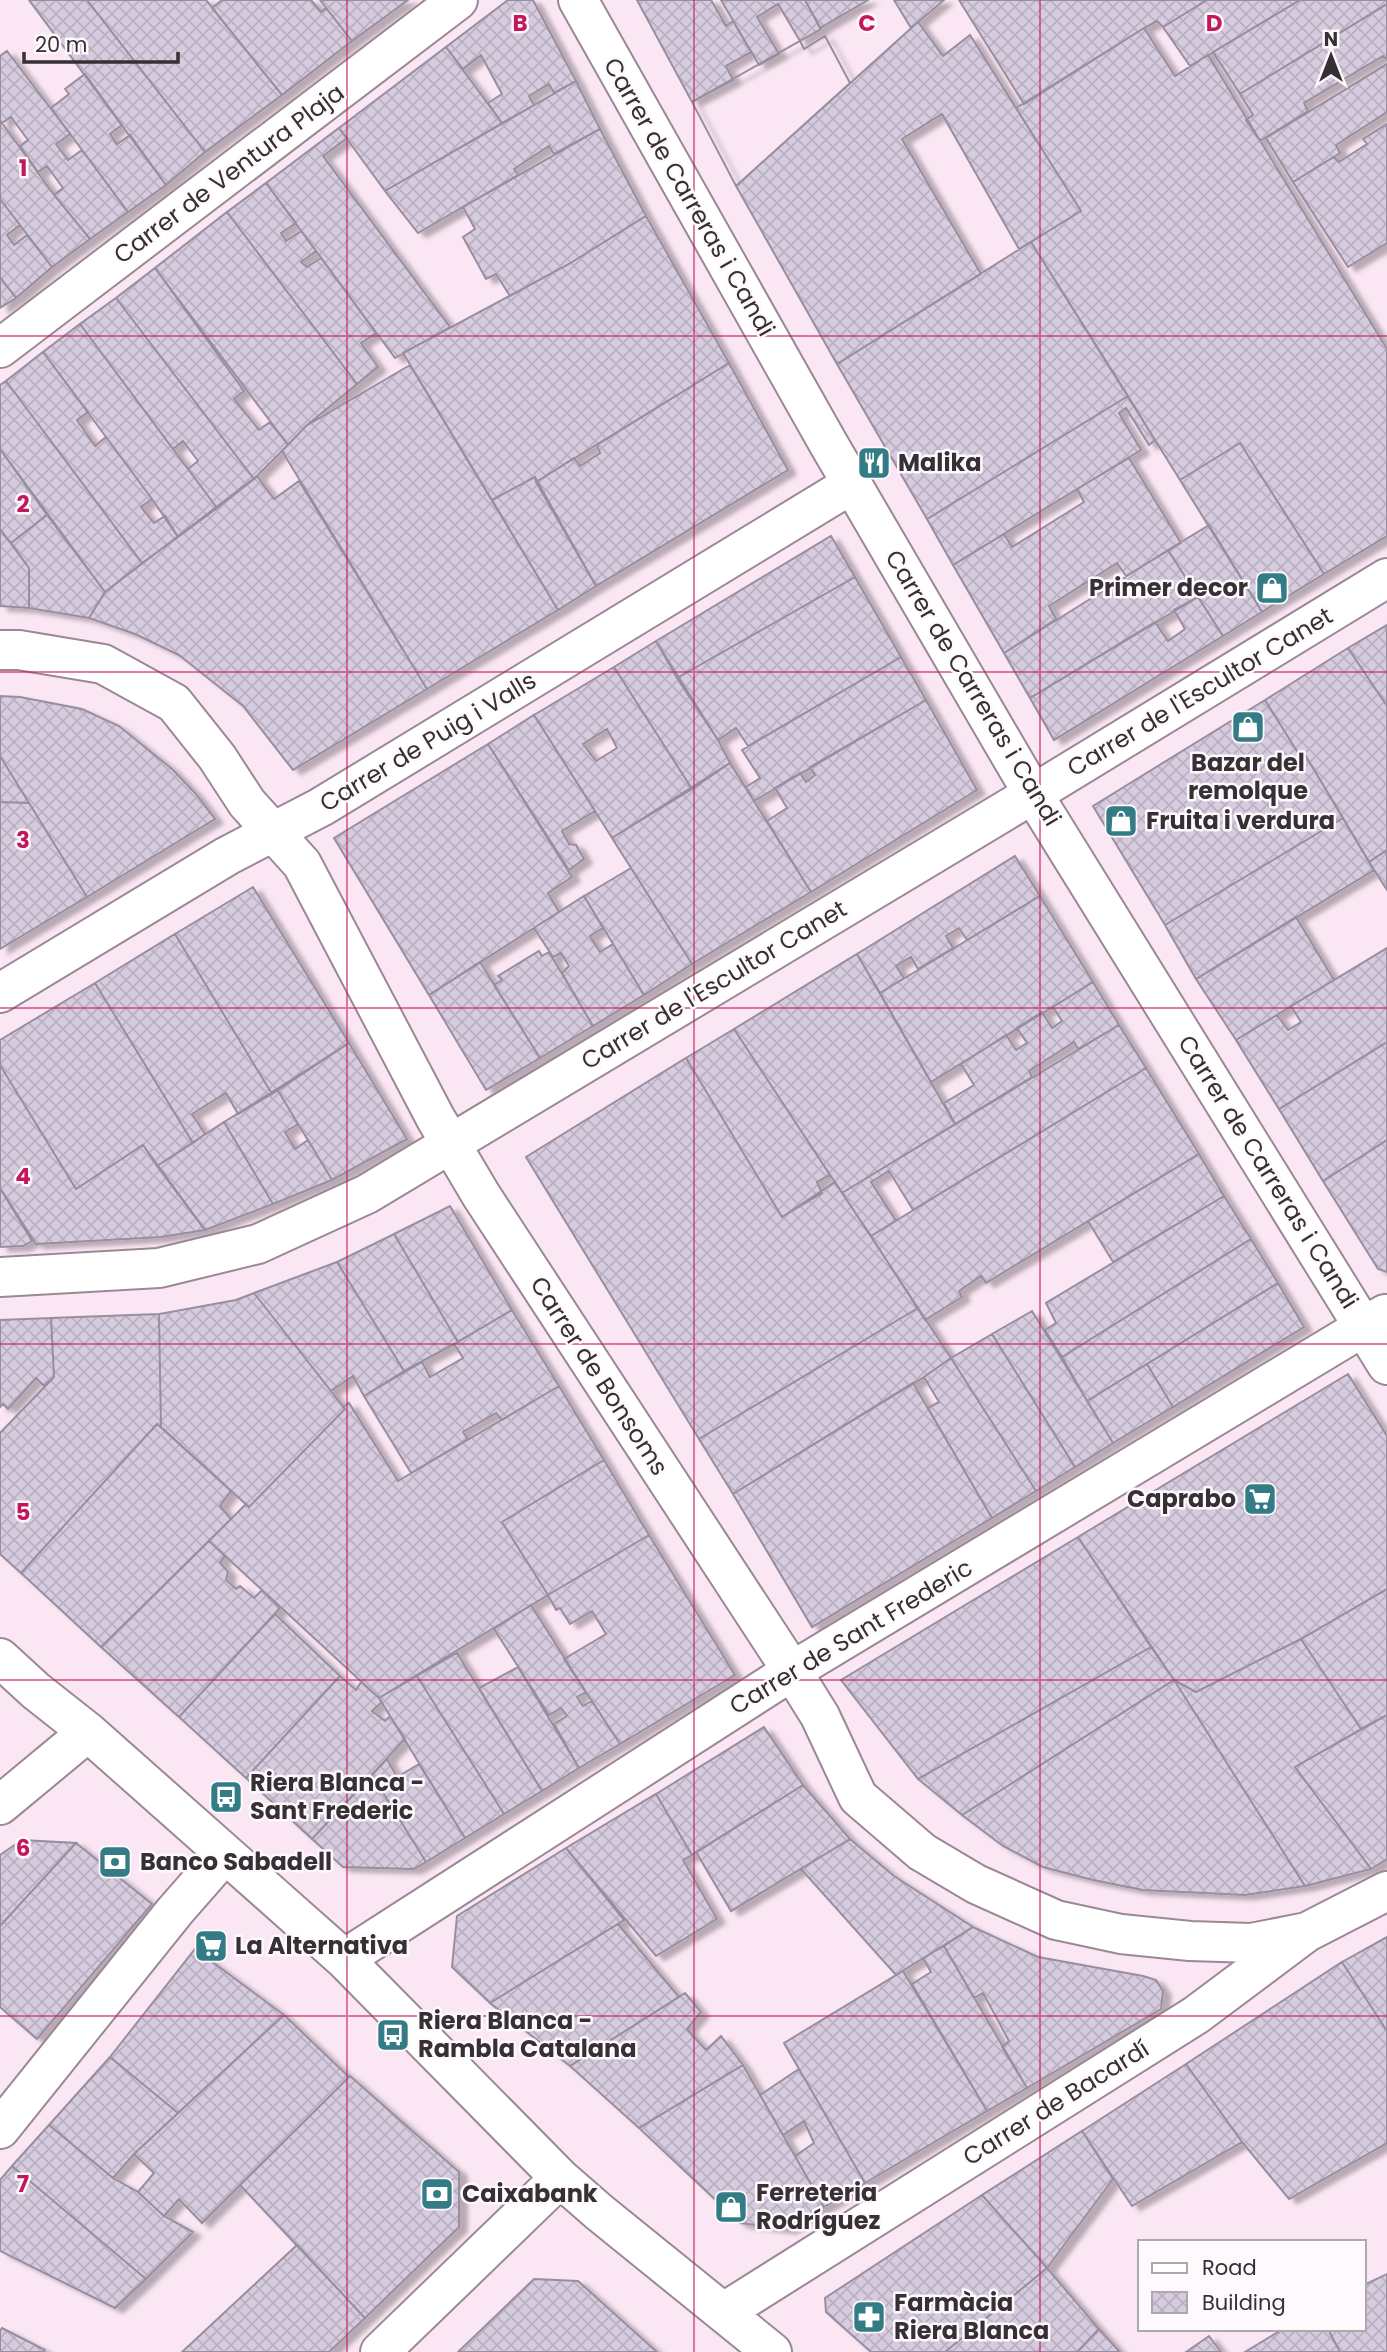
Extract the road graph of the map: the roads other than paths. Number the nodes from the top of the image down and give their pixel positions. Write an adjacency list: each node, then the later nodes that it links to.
1 (458, 0): 3 (street, Carrer de Ventura Plaja)
2 (578, 0): 4 (street, Carrer de Carreras i Candi)
3 (0, 348)
4 (852, 484): 7 (street, Carrer de Carreras i Candi); 8 (street, Carrer de Puig i Valls)
5 (1387, 578): 7 (street, Carrer de l'Escultor Canet)
6 (0, 650): 8 (street, Carrer de Bonsoms)
7 (1033, 794): 10 (street, Carrer de l'Escultor Canet); 12 (street, Carrer de Carreras i Candi)
8 (275, 832): 9 (street, Carrer de Puig i Valls); 10 (street, Carrer de Bonsoms)
9 (0, 993)
10 (451, 1144): 11 (street, Carrer de l'Escultor Canet); 15 (street, Carrer de Bonsoms)
11 (0, 1277)
12 (1376, 1320): 13 (street, Carrer de Carreras i Candi); 15 (street, Carrer de Sant Frederic)
13 (1387, 1365)
14 (0, 1658): 16 (street)
15 (792, 1671): 20 (street, Carrer de Bonsoms); 21 (street, Carrer de Sant Frederic)
16 (88, 1732): 17 (street); 18 (street)
17 (0, 1805)
18 (224, 1855): 21 (street); 22 (street)
19 (1387, 1891): 20 (street, Carrer de Bacardí)
20 (1307, 1932): 24 (street, Carrer de Bacardí)
21 (344, 1959): 23 (street)
22 (0, 2129)
23 (560, 2178): 24 (street); 25 (street)
24 (723, 2312): 26 (street)
25 (380, 2352)
26 (772, 2352)

